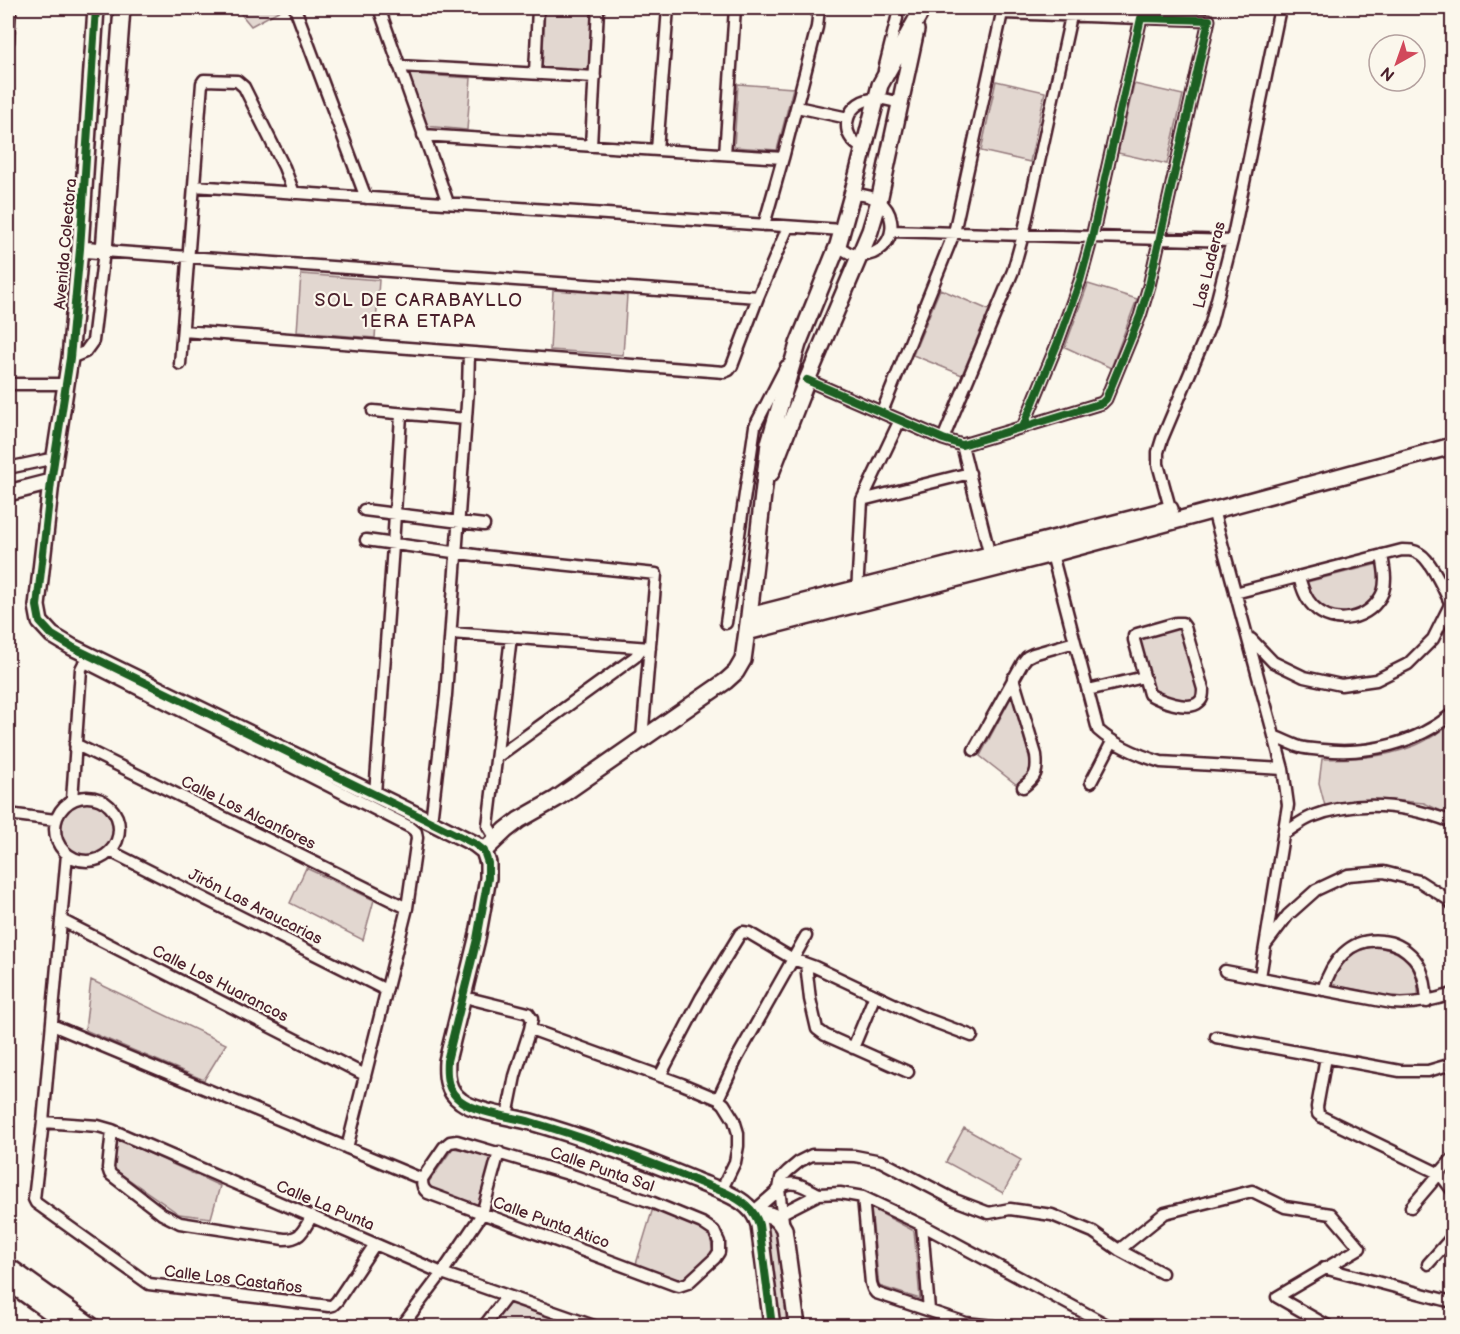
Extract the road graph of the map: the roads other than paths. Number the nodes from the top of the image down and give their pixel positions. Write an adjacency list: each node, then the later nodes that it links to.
1 (10, 8): 16 (street)
2 (96, 8): 46 (street, Avenida Colectora)
3 (122, 8): 47 (street)
4 (296, 8): 33 (street)
5 (379, 8): 17 (street)
6 (538, 8): 18 (street)
7 (598, 8): 19 (street)
8 (668, 8): 27 (street)
9 (735, 8): 28 (street)
10 (819, 8): 22 (street)
11 (1280, 8): 44 (street, Las Laderas)
12 (920, 11): 20 (street); 21 (street)
13 (1071, 16): 15 (street); 40 (street); 41 (street)
14 (897, 18): 20 (street)
15 (1141, 18): 42 (street); 43 (street)
16 (8, 42)
17 (399, 66): 18 (street); 24 (street)
18 (535, 73): 19 (street)
19 (595, 77): 25 (street)
20 (878, 92): 21 (street); 23 (street); 26 (street)
21 (900, 103): 34 (street)
22 (796, 106): 23 (street); 29 (street)
23 (848, 118): 26 (street)
24 (423, 135): 25 (street); 35 (street)
25 (591, 146): 27 (street)
26 (864, 149): 32 (street)
27 (657, 150): 28 (street)
28 (725, 154): 29 (street)
29 (783, 158): 36 (street)
30 (194, 186): 31 (street); 31 (street); 49 (street)
31 (294, 193): 33 (street)
32 (852, 195): 34 (street); 38 (street)
33 (366, 198): 35 (street)
34 (879, 201): 39 (street); 48 (street)
35 (448, 203): 36 (street)
36 (764, 225): 37 (street)
37 (788, 227): 38 (street); 50 (street)
38 (842, 230): 45 (street)
39 (891, 231): 40 (street); 48 (street)
40 (954, 233): 41 (street); 60 (street)
41 (1023, 235): 42 (street); 65 (street)
42 (1092, 237): 43 (street); 64 (street)
43 (1160, 239): 44 (street); 64 (street)
44 (1232, 241): 78 (street, Las Laderas)
45 (838, 245): 48 (street); 52 (street)
46 (80, 249): 47 (street); 54 (street, Avenida Colectora)
47 (105, 251): 49 (street); 54 (street)
48 (860, 255): 56 (street)
49 (189, 257): 50 (street); 51 (street)
50 (758, 297): 53 (street)
51 (183, 331): 53 (street); 55 (street)
52 (798, 344): 72 (street); 92 (street)
53 (469, 353): 62 (street)
54 (70, 358): 58 (street, Avenida Colectora)
55 (180, 364)
56 (807, 380): 60 (street); 72 (street)
57 (8, 384): 58 (street)
58 (67, 384): 68 (street, Avenida Colectora)
59 (373, 411): 61 (street)
60 (882, 412): 63 (street)
61 (401, 415): 62 (street); 77 (street)
62 (466, 420): 79 (street)
63 (900, 420): 65 (street); 74 (street)
64 (1023, 427): 66 (street)
65 (943, 439): 66 (street)
66 (962, 445): 70 (street)
67 (1451, 449): 76 (street)
68 (55, 458): 69 (street); 71 (street, Avenida Colectora)
69 (8, 468)
70 (970, 473): 74 (street); 86 (street)
71 (51, 482): 73 (street); 112 (street, Avenida Colectora)
72 (764, 490): 91 (street)
73 (8, 493)
74 (862, 501): 89 (street)
75 (364, 510): 77 (street)
76 (1213, 510): 78 (street); 88 (street)
77 (395, 514): 79 (street); 82 (street)
78 (1172, 515): 84 (street); 86 (street)
79 (458, 522): 80 (street); 83 (street)
80 (484, 525)
81 (366, 540): 82 (street)
82 (393, 544): 83 (street); 112 (street)
83 (456, 553): 94 (street); 98 (street)
84 (1052, 554): 86 (street); 97 (street)
85 (1382, 555): 87 (street); 87 (street); 90 (street)
86 (992, 562): 89 (street)
87 (1299, 577): 88 (street)
88 (1235, 593): 95 (street)
89 (856, 596): 91 (street); 93 (street)
90 (1451, 604): 95 (street)
91 (749, 616): 93 (street)
92 (726, 623)
93 (747, 632): 104 (street)
94 (451, 633): 96 (street); 116 (street)
95 (1247, 634): 103 (street)
96 (511, 638): 98 (street); 108 (street)
97 (1075, 642): 100 (street); 101 (street)
98 (646, 648): 104 (street); 108 (street)
99 (1144, 677): 99 (street); 101 (street)
100 (1013, 678): 107 (street); 111 (street)
101 (1088, 690): 105 (street)
102 (1452, 714): 103 (street)
103 (1274, 736): 109 (street)
104 (642, 739): 119 (street)
105 (1112, 742): 109 (street); 110 (street)
106 (75, 744): 113 (street); 124 (street, Calle Los Alcanfores); 124 (street)
107 (974, 750)
108 (496, 757): 119 (street)
109 (1283, 769): 118 (street)
110 (1091, 782)
111 (1023, 787)
112 (375, 794): 116 (street, Avenida Colectora)
113 (72, 800): 115 (street); 120 (street)
114 (8, 814): 115 (street)
115 (55, 820): 122 (street)
116 (431, 822): 121 (street, Avenida Colectora)
117 (1452, 822): 118 (street)
118 (1283, 834): 127 (street)
119 (496, 839): 121 (street)
120 (110, 851): 122 (street); 132 (street, Jirón Las Araucarias)
121 (484, 851): 149 (street)
122 (67, 855): 125 (street, Calle Los Castaños)
123 (1452, 904): 127 (street)
124 (407, 908): 132 (street)
125 (61, 920): 138 (street, Calle Los Castaños); 146 (street, Calle Los Huarancos)
126 (806, 936): 128 (street)
127 (1265, 945): 131 (street)
128 (793, 959): 129 (street); 147 (street); 148 (street)
129 (806, 964): 135 (street); 142 (street)
130 (1225, 971): 131 (street)
131 (1260, 977): 133 (street)
132 (386, 990): 146 (street)
133 (1323, 990): 137 (street); 137 (street)
134 (1452, 994): 137 (street)
135 (875, 995): 140 (street); 142 (street)
136 (472, 999): 139 (street)
137 (1427, 1002)
138 (52, 1025): 150 (street, Calle Los Castaños); 152 (street)
139 (530, 1029): 147 (street); 149 (street)
140 (972, 1036)
141 (1216, 1037): 143 (street)
142 (853, 1048): 145 (street)
143 (1326, 1057): 144 (street); 155 (street)
144 (1452, 1064)
145 (908, 1072)
146 (365, 1075): 152 (street)
147 (660, 1076): 148 (street)
148 (718, 1099): 159 (street)
149 (507, 1116): 159 (street)
150 (43, 1122): 151 (street, Calle La Punta); 170 (street, Calle Los Castaños)
151 (112, 1130): 166 (street, Calle La Punta); 166 (street)
152 (347, 1148): 156 (street)
153 (499, 1152): 156 (street, Calle Punta Sal); 165 (street); 178 (street, Calle Punta Sal)
154 (1452, 1159): 155 (street)
155 (1440, 1174): 158 (street); 162 (street)
156 (422, 1179): 165 (street, Calle Punta Atico)
157 (779, 1189): 160 (street); 163 (street); 164 (street); 171 (street)
158 (1452, 1190)
159 (721, 1191): 163 (street)
160 (819, 1194): 161 (street); 164 (street)
161 (863, 1197): 167 (street); 181 (street)
162 (1411, 1207)
163 (753, 1212): 168 (street); 187 (street)
164 (782, 1213): 168 (street)
165 (482, 1214): 175 (street); 178 (street, Calle Punta Atico)
166 (312, 1216): 170 (street, Calle La Punta)
167 (922, 1225): 181 (street); 190 (street)
168 (784, 1229): 188 (street)
169 (1452, 1237): 172 (street)
170 (375, 1244): 175 (street, Calle La Punta)
171 (1119, 1250): 174 (street); 176 (street)
172 (1428, 1264)
173 (8, 1266): 183 (street)
174 (1324, 1268): 180 (street); 191 (street)
175 (442, 1273): 179 (street, Calle La Punta); 184 (street)
176 (1162, 1274)
177 (8, 1282): 182 (street)
178 (679, 1286)
179 (507, 1296): 185 (street); 186 (street, Calle La Punta)
180 (1452, 1302)
181 (928, 1310): 189 (street)
182 (70, 1326)
183 (92, 1326)
184 (402, 1326)
185 (484, 1326)
186 (594, 1326)
187 (772, 1326)
188 (797, 1326)
189 (993, 1326)
190 (1109, 1326)
191 (1328, 1326)

